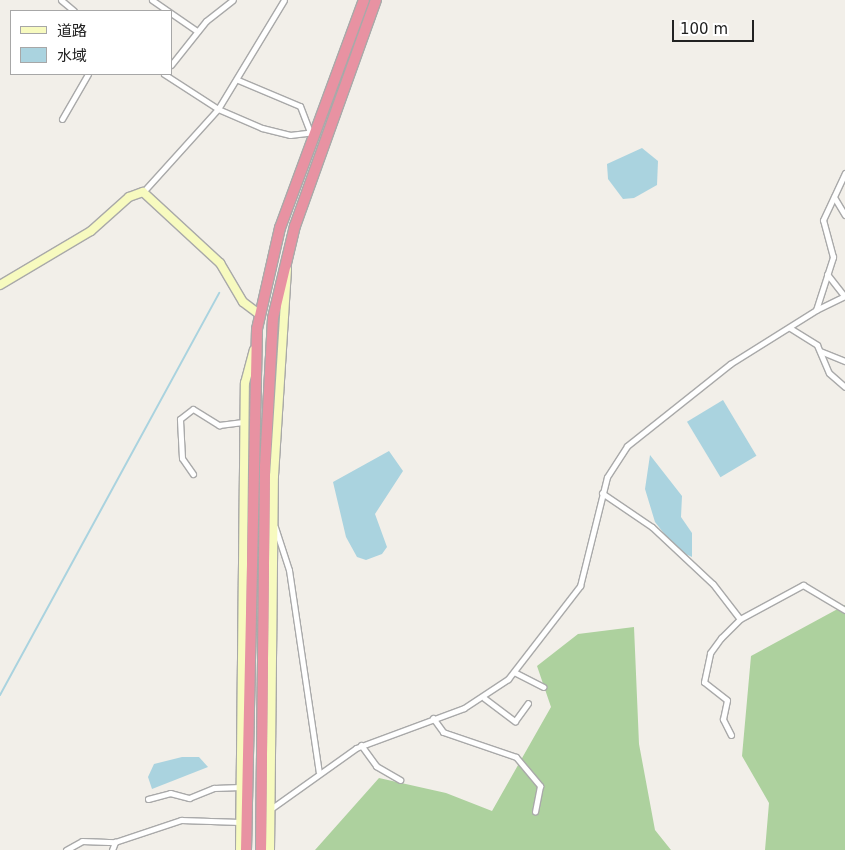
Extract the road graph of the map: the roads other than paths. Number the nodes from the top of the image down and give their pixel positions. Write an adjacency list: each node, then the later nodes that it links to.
1 (61, 0): 7 (street)
2 (152, 0): 8 (street)
3 (233, 0): 10 (street)
4 (284, 0): 14 (street)
5 (364, 0): 17 (highway)
6 (376, 0): 22 (highway)
7 (73, 10)
8 (167, 10)
9 (172, 14): 10 (street)
10 (197, 31): 11 (street)
11 (172, 64)
12 (87, 75): 16 (street)
13 (167, 75): 15 (street)
14 (238, 80): 15 (street); 17 (street)
15 (218, 109): 17 (street); 19 (street)
16 (62, 119)
17 (313, 132): 27 (highway)
18 (845, 173): 20 (street)
19 (143, 192): 24 (street); 27 (street)
20 (834, 197): 21 (street); 23 (street)
21 (845, 215)
22 (286, 257): 36 (street); 58 (highway)
23 (828, 274): 25 (street); 26 (street)
24 (0, 285)
25 (845, 296): 26 (street)
26 (816, 310): 28 (street)
27 (259, 314): 29 (highway)
28 (790, 328): 30 (street); 35 (street)
29 (255, 348): 33 (street); 57 (highway)
30 (820, 351): 31 (street); 32 (street)
31 (845, 361)
32 (845, 387)
33 (245, 422): 34 (street); 48 (street)
34 (194, 474)
35 (602, 493): 38 (street); 39 (street)
36 (274, 526): 46 (street); 50 (street)
37 (845, 610): 38 (street)
38 (740, 619): 44 (street)
39 (514, 672): 40 (street); 41 (street)
40 (543, 687)
41 (484, 698): 42 (street); 43 (street)
42 (528, 703)
43 (433, 718): 45 (street); 51 (street)
44 (731, 735)
45 (361, 745): 46 (street); 47 (street)
46 (319, 772): 50 (street)
47 (400, 780)
48 (241, 788): 49 (street); 52 (street)
49 (148, 799)
50 (272, 808): 59 (street)
51 (535, 812)
52 (240, 822): 53 (street); 56 (street)
53 (116, 842): 54 (street); 55 (street)
54 (66, 850)
55 (112, 850)
56 (240, 850)
57 (246, 850)
58 (261, 850)
59 (270, 850)

